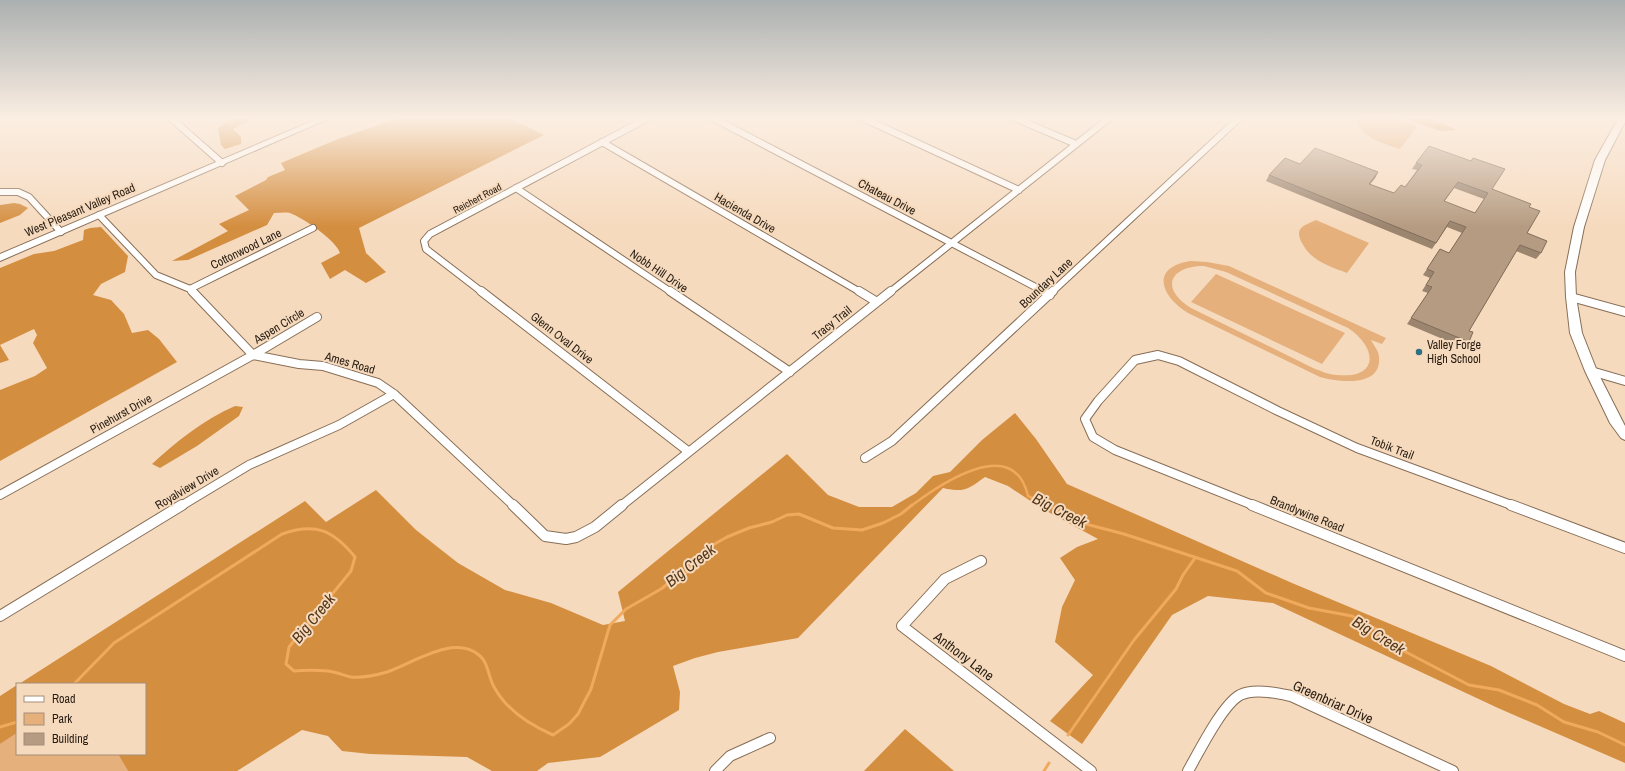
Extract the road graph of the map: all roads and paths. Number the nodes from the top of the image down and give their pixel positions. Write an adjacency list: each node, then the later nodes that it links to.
1 (213, 155): 10 (street)
2 (241, 155): 10 (street, West Pleasant Valley Road)
3 (578, 155): 11 (street, Reichert Road)
4 (624, 155): 23 (street, Hacienda Drive)
5 (783, 155): 18 (street, Chateau Drive)
6 (943, 155): 12 (street)
7 (1062, 155): 12 (street, Tracy Trail)
8 (1200, 155): 21 (street, Boundary Lane)
9 (1603, 155): 22 (street)
10 (222, 163): 14 (street, West Pleasant Valley Road)
11 (516, 188): 17 (street, Reichert Road); 29 (street, Nobb Hill Drive)
12 (1019, 190): 18 (street, Tracy Trail)
13 (0, 192): 16 (street)
14 (99, 215): 16 (street, West Pleasant Valley Road); 20 (street)
15 (313, 228): 20 (street, Cottonwood Lane)
16 (61, 232): 19 (street, West Pleasant Valley Road)
17 (424, 241): 33 (street, Glenn Oval Drive)
18 (951, 243): 21 (street, Chateau Drive); 23 (street, Tracy Trail)
19 (0, 258)
20 (190, 289): 26 (street)
21 (1050, 295): 34 (street, Boundary Lane)
22 (1571, 297): 24 (street); 28 (street)
23 (877, 302): 29 (street, Tracy Trail)
24 (1625, 312)
25 (317, 318): 26 (street, Aspen Circle)
26 (253, 355): 31 (street, Ames Road); 35 (street, Pinehurst Drive)
27 (1158, 355): 37 (street, Tobik Trail); 40 (street, Brandywine Road)
28 (1591, 371): 30 (street); 32 (street)
29 (790, 372): 33 (street, Tracy Trail)
30 (1625, 381)
31 (394, 394): 36 (street, Ames Road); 39 (street, Royalview Drive)
32 (1625, 435)
33 (689, 452): 36 (street, Tracy Trail)
34 (865, 458)
35 (0, 495)
36 (568, 540)
37 (1625, 548)
38 (980, 561): 43 (street, Anthony Lane)
39 (0, 616)
40 (1625, 656)
41 (770, 738): 42 (street)
42 (715, 771)
43 (1092, 771)
44 (1188, 771): 45 (street, Greenbriar Drive)
45 (1453, 771)

